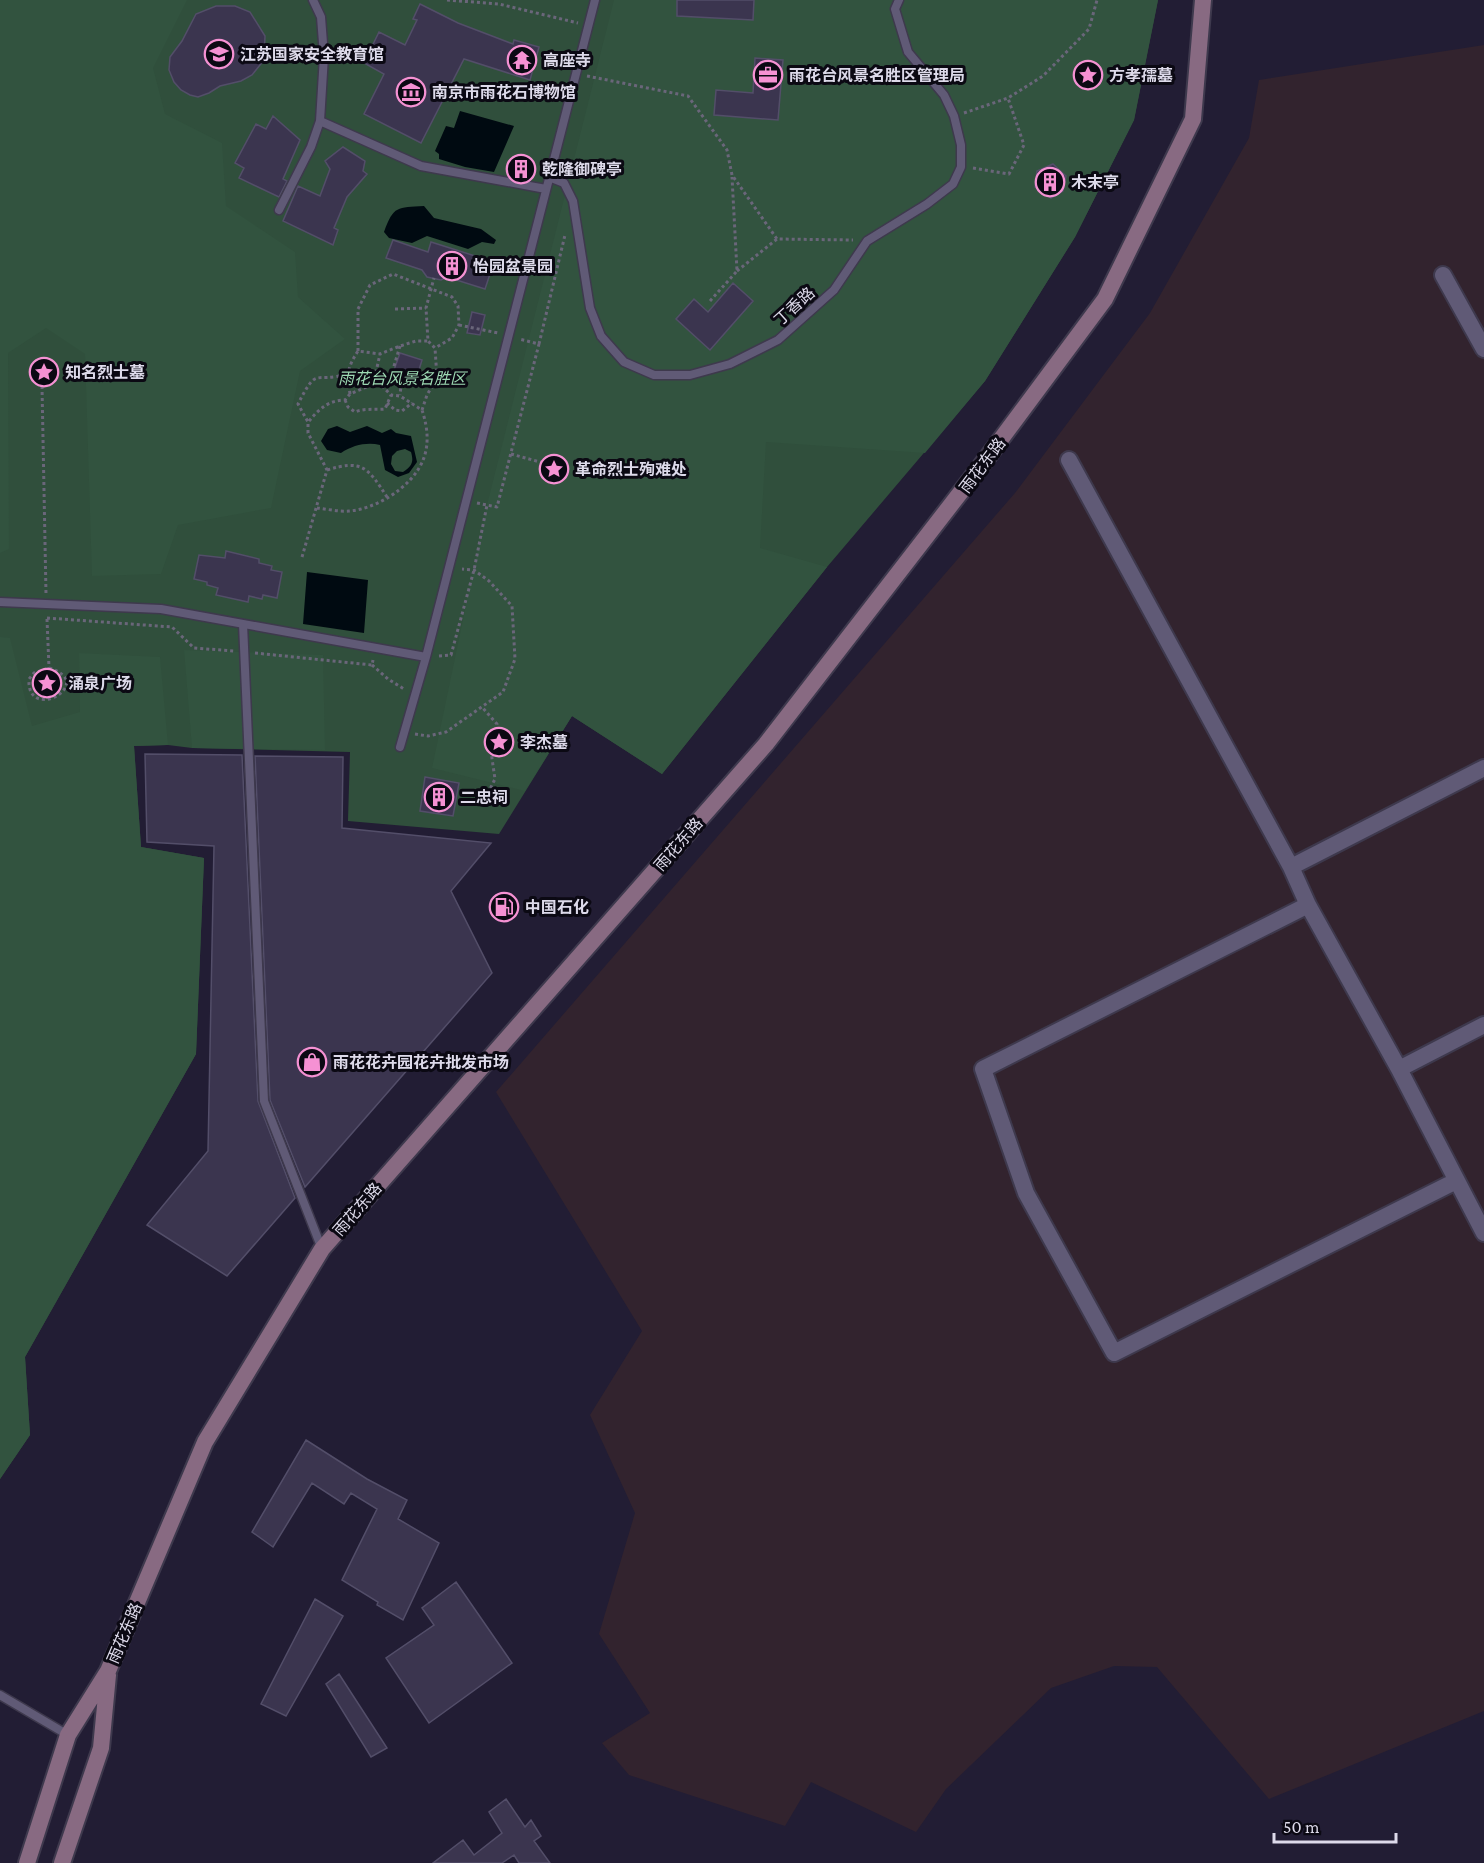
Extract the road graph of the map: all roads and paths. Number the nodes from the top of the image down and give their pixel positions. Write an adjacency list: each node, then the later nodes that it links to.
1 (313, 0): 12 (lane)
2 (447, 0): 7 (path)
3 (595, 0): 8 (lane)
4 (899, 0): 11 (lane)
5 (1097, 0): 10 (path)
6 (1203, 0): 80 (main road, 雨花东路)
7 (500, 2): 8 (path)
8 (588, 26): 9 (lane)
9 (576, 74): 14 (path); 15 (lane)
10 (1008, 98): 11 (path); 13 (path)
11 (954, 116): 13 (lane)
12 (320, 121): 16 (lane); 17 (lane)
13 (961, 167): 20 (lane, 丁香路)
14 (732, 175): 19 (path); 21 (path)
15 (549, 177): 16 (lane); 20 (lane, 丁香路)
16 (546, 189): 29 (lane)
17 (279, 210)
18 (565, 234): 31 (path)
19 (777, 239): 20 (path); 21 (path)
20 (867, 241)
21 (737, 271): 25 (path)
22 (1443, 275): 34 (street)
23 (434, 278): 24 (path)
24 (431, 288): 26 (path); 28 (path); 35 (path)
25 (710, 301)
26 (426, 308): 27 (path); 30 (path)
27 (395, 309)
28 (459, 325): 29 (path); 33 (path)
29 (509, 336): 31 (path); 53 (lane)
30 (428, 340): 32 (path); 33 (path)
31 (539, 344): 48 (path)
32 (400, 346): 36 (path); 42 (path)
33 (435, 348): 46 (path)
34 (1484, 349)
35 (358, 351): 36 (path); 37 (path)
36 (380, 354): 38 (path)
37 (347, 374): 40 (path); 47 (path)
38 (378, 382): 40 (path); 41 (path)
39 (42, 386): 60 (path)
40 (350, 394): 43 (path)
41 (391, 395): 42 (path); 44 (path)
42 (400, 396): 45 (path)
43 (345, 400): 44 (path); 47 (path)
44 (387, 403): 45 (path)
45 (412, 403): 46 (path)
46 (422, 410): 52 (path)
47 (308, 422): 51 (path)
48 (511, 454): 50 (path); 54 (path)
49 (1069, 460): 74 (street)
50 (547, 464)
51 (327, 470): 52 (path); 55 (path)
52 (387, 497): 55 (path)
53 (466, 501): 54 (path); 57 (lane)
54 (487, 505): 58 (path)
55 (317, 508): 56 (path)
56 (302, 557)
57 (449, 567): 58 (path); 65 (lane)
58 (474, 570): 65 (path); 69 (path)
59 (0, 602): 60 (lane)
60 (46, 604): 61 (path); 62 (lane)
61 (47, 618): 64 (path); 67 (path)
62 (243, 624): 63 (lane); 64 (lane)
63 (375, 648): 65 (lane); 66 (path)
64 (244, 652): 66 (path); 80 (lane)
65 (426, 657): 68 (lane)
66 (372, 665): 68 (path)
67 (49, 668): 67 (path)
68 (416, 692): 70 (lane)
69 (482, 707): 70 (path); 73 (path)
70 (404, 732): 71 (lane)
71 (400, 747)
72 (1484, 768): 74 (street)
73 (464, 795)
74 (1291, 867): 75 (street)
75 (1308, 904): 77 (street); 78 (street)
76 (1484, 1025): 77 (street)
77 (1399, 1069): 78 (street)
78 (1456, 1181): 79 (street)
79 (1484, 1233)
80 (322, 1248): 81 (main road, 雨花东路)
81 (108, 1671): 83 (main road, 雨花东路); 85 (main road, 雨花东路)
82 (0, 1695): 83 (lane)
83 (68, 1735): 84 (main road, 雨花东路)
84 (27, 1863)
85 (62, 1863)

